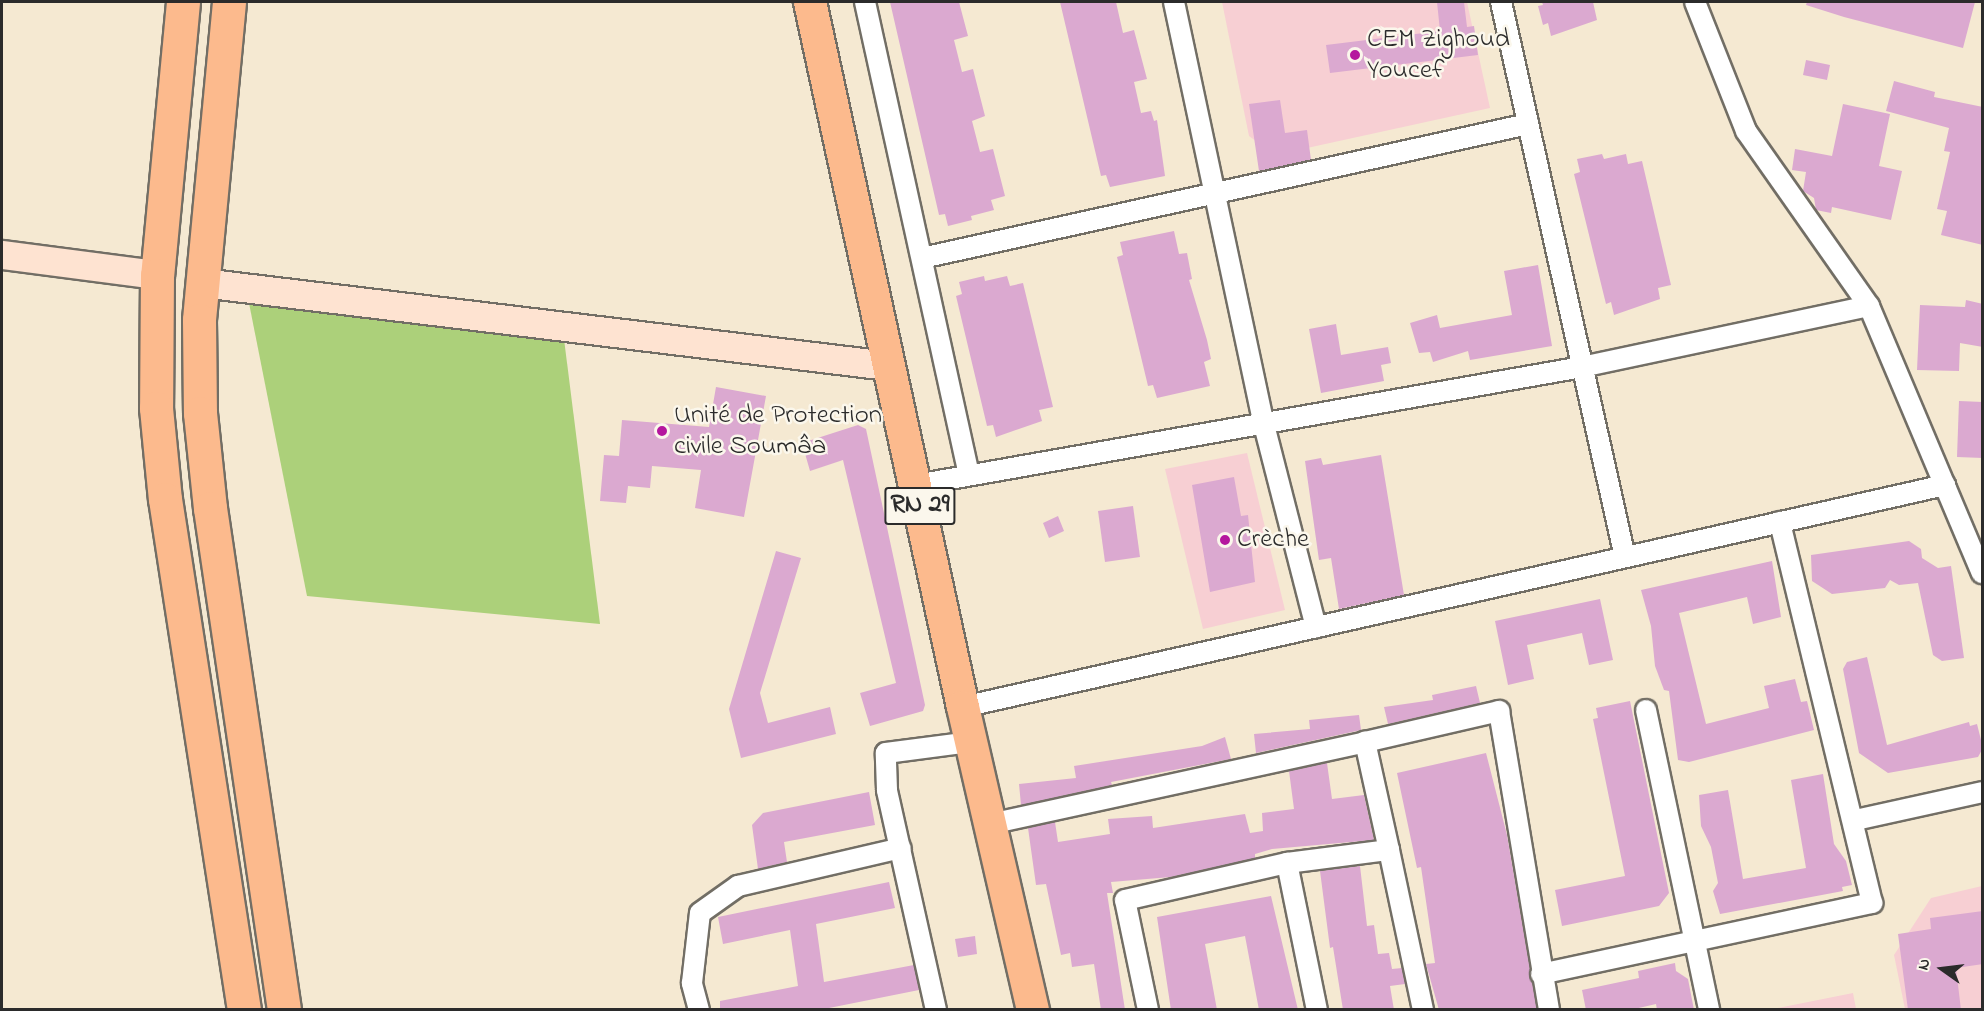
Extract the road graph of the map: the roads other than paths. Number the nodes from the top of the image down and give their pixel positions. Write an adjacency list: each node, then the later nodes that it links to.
1 (183, 2): 12 (highway)
2 (229, 2): 13 (highway)
3 (810, 2): 15 (main road, RN 29)
4 (865, 2): 11 (street)
5 (1174, 2): 9 (street)
6 (1501, 2): 8 (street)
7 (1695, 2): 14 (street)
8 (1528, 124): 9 (street); 16 (street)
9 (1217, 194): 11 (street); 17 (street)
10 (2, 255): 12 (main road)
11 (922, 258): 18 (street)
12 (157, 275): 37 (highway)
13 (202, 283): 15 (main road); 38 (highway)
14 (1869, 306): 16 (street); 20 (street)
15 (888, 366): 19 (main road, RN 29)
16 (1582, 367): 17 (street); 22 (street)
17 (1263, 422): 18 (street); 24 (street)
18 (969, 474): 19 (street)
19 (916, 485): 25 (main road, RN 29)
20 (1945, 485): 21 (street); 23 (street)
21 (1780, 522): 22 (street); 30 (street)
22 (1625, 557): 24 (street)
23 (1983, 573)
24 (1316, 627): 25 (street)
25 (963, 707): 27 (main road, RN 29)
26 (1646, 710): 35 (street)
27 (971, 742): 31 (main road, RN 29); 32 (street)
28 (1365, 742): 31 (street); 33 (street); 36 (street)
29 (1983, 792): 30 (street)
30 (1855, 820): 35 (street)
31 (990, 824): 41 (main road, RN 29)
32 (901, 848): 39 (street); 40 (street)
33 (1389, 850): 34 (street); 44 (street)
34 (1287, 863): 42 (street); 43 (street)
35 (1694, 942): 36 (street); 46 (street)
36 (1541, 974): 45 (street)
37 (244, 1010)
38 (285, 1010)
39 (699, 1010)
40 (936, 1010)
41 (1033, 1010)
42 (1148, 1010)
43 (1317, 1010)
44 (1423, 1010)
45 (1548, 1010)
46 (1709, 1010)

